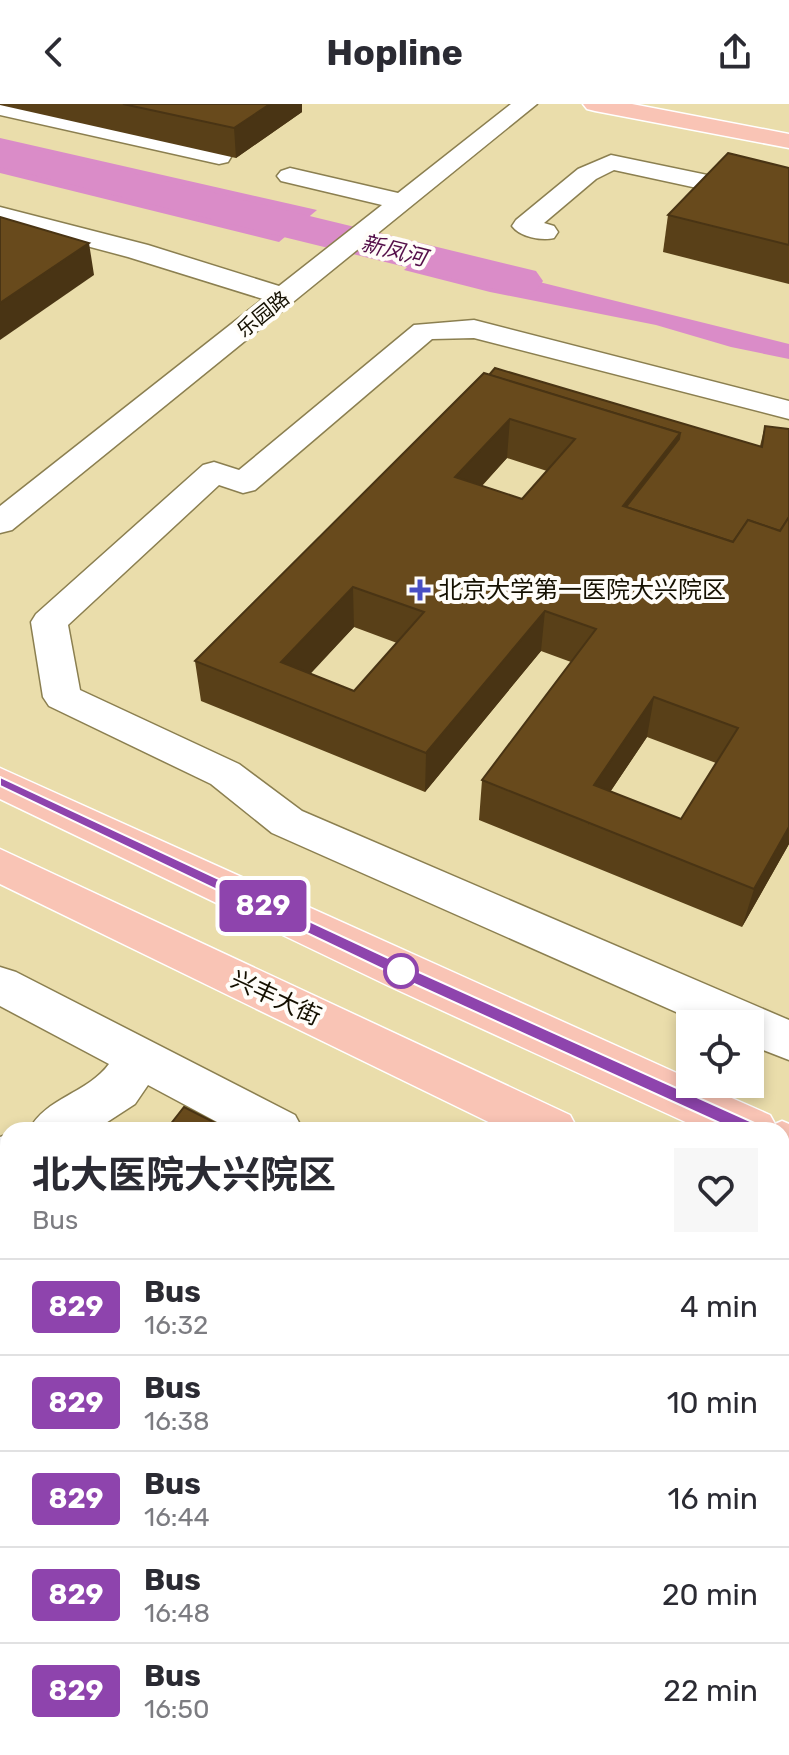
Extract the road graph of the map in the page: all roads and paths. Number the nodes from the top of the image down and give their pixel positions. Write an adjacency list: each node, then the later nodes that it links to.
1 (525, 104): 8 (street, 乐园路)
2 (595, 104): 4 (main road)
3 (0, 108): 5 (street)
4 (789, 141)
5 (219, 157)
6 (290, 176): 8 (street)
7 (789, 200): 10 (street)
8 (403, 202): 11 (street, 乐园路)
9 (0, 215): 11 (street)
10 (545, 232)
11 (294, 289): 13 (street, 乐园路)
12 (789, 410): 17 (street)
13 (0, 523)
14 (0, 782): 22 (main road)
15 (0, 865): 21 (main road, 兴丰大街)
16 (0, 985): 18 (street)
17 (789, 1041)
18 (140, 1059): 19 (street); 20 (street)
19 (67, 1122)
20 (262, 1122)
21 (536, 1122)
22 (735, 1122)

